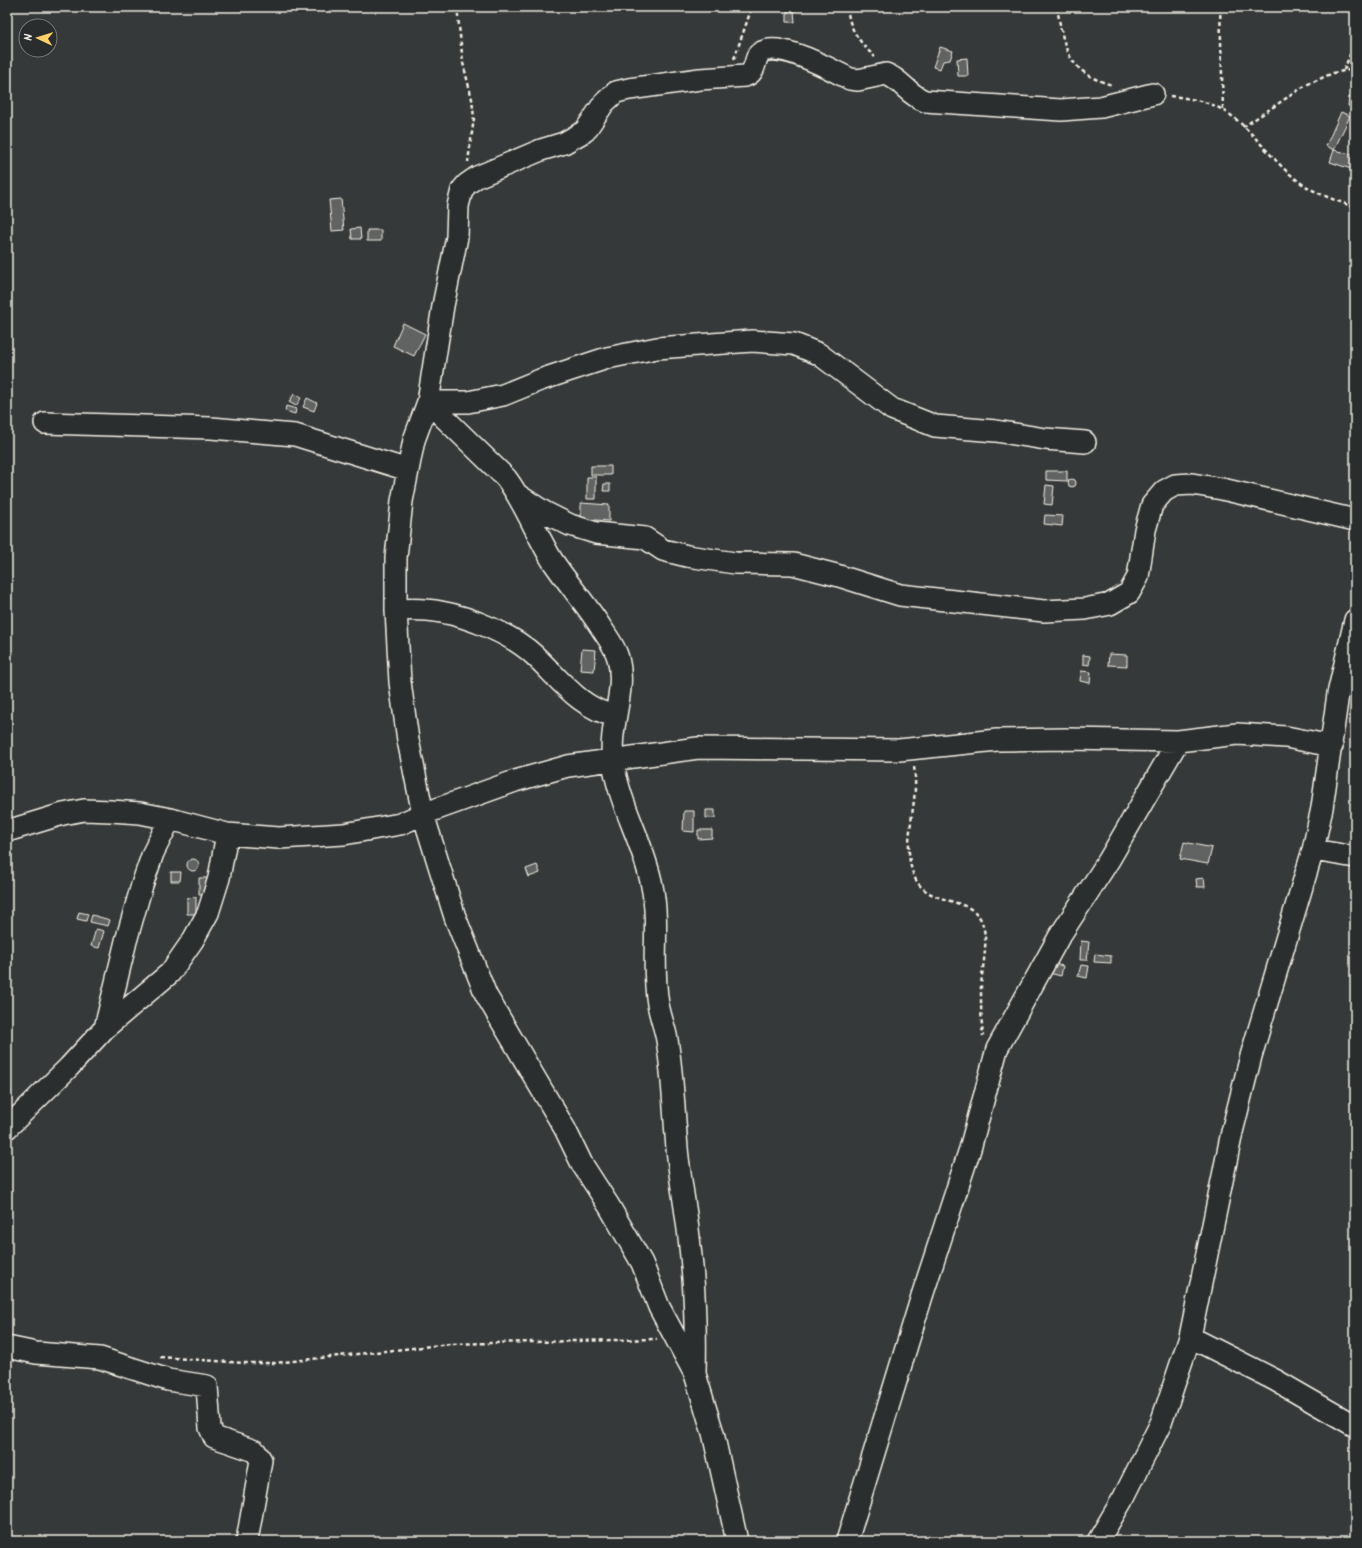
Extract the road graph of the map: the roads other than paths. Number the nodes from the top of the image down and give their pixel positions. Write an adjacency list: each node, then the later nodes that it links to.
1 (1153, 94): 2 (street)
2 (428, 402): 4 (street); 5 (street); 6 (street)
3 (45, 423): 5 (street)
4 (1085, 442)
5 (408, 470): 8 (street)
6 (518, 495): 7 (street); 10 (street)
7 (1355, 520)
8 (396, 610): 10 (street); 14 (street)
9 (1355, 620): 12 (street)
10 (616, 716): 13 (street)
11 (1178, 741): 12 (street); 13 (street); 28 (street)
12 (1332, 746): 18 (street)
13 (613, 760): 14 (street); 24 (street)
14 (423, 814): 17 (street); 24 (street)
15 (170, 819): 16 (street); 17 (street); 20 (street)
16 (7, 831)
17 (227, 834): 20 (street)
18 (1313, 850): 19 (street); 22 (street)
19 (1355, 857)
20 (105, 1028): 21 (street)
21 (7, 1128)
22 (1190, 1337): 25 (street); 29 (street)
23 (7, 1347): 26 (street)
24 (695, 1374): 27 (street)
25 (1355, 1426)
26 (247, 1541)
27 (737, 1541)
28 (847, 1541)
29 (1098, 1541)

